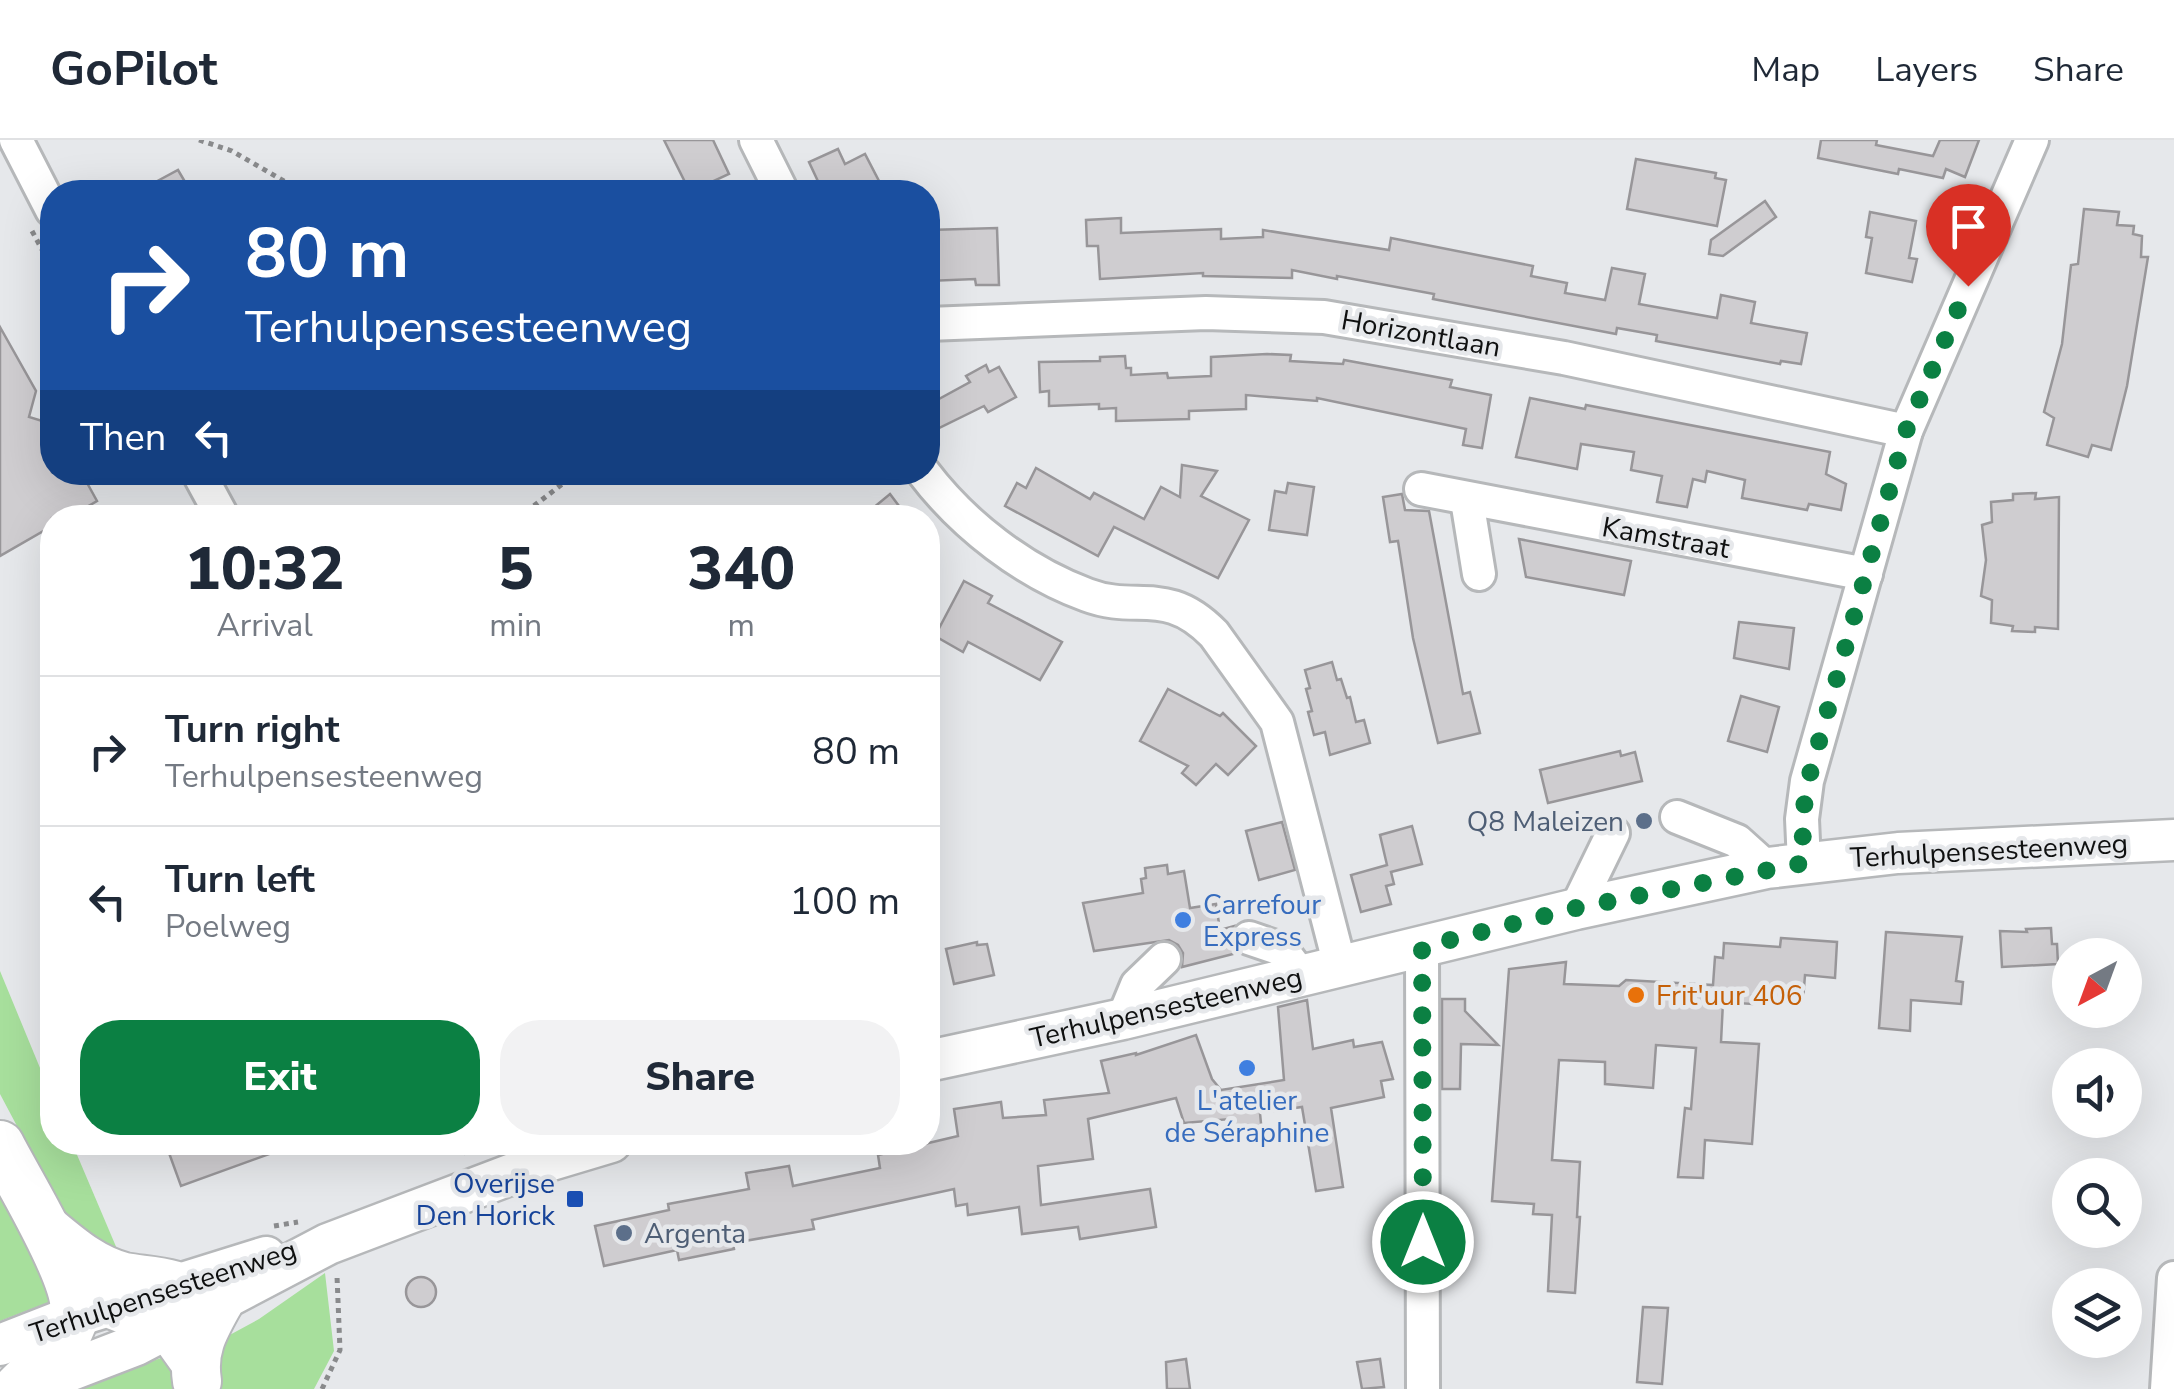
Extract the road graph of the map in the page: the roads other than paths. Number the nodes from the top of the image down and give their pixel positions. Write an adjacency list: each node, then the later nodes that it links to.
1 (16, 140): 5 (street)
2 (756, 140): 4 (street)
3 (2032, 140): 7 (street)
4 (776, 180)
5 (40, 187)
6 (940, 324): 7 (street, Horizontlaan)
7 (1906, 431): 12 (street)
8 (934, 485): 21 (street)
9 (1421, 490): 10 (street, Kamstraat)
10 (1467, 500): 11 (street); 12 (street, Kamstraat)
11 (1479, 574)
12 (1866, 574): 16 (street)
13 (1677, 817): 16 (street)
14 (1612, 833): 17 (street)
15 (2174, 840): 16 (main road, Terhulpensesteenweg)
16 (1785, 865): 17 (main road, Terhulpensesteenweg)
17 (1576, 908): 19 (main road, Terhulpensesteenweg)
18 (1250, 938): 22 (street)
19 (1422, 947): 21 (main road, Terhulpensesteenweg); 35 (street)
20 (1164, 959): 23 (street)
21 (1340, 966): 22 (main road, Terhulpensesteenweg)
22 (1300, 974): 23 (main road, Terhulpensesteenweg)
23 (1122, 1019): 24 (main road, Terhulpensesteenweg)
24 (940, 1058)
25 (0, 1146): 27 (highway)
26 (531, 1155): 28 (main road, Terhulpensesteenweg)
27 (40, 1224): 31 (highway); 32 (highway)
28 (328, 1244): 30 (main road, Terhulpensesteenweg); 32 (main road, Terhulpensesteenweg)
29 (2174, 1278): 36 (street)
30 (219, 1302): 32 (highway)
31 (79, 1329): 32 (highway); 32 (main road, Terhulpensesteenweg); 33 (main road, Terhulpensesteenweg); 34 (highway)
32 (184, 1340)
33 (0, 1345)
34 (20, 1389)
35 (1423, 1389)
36 (2166, 1389)

